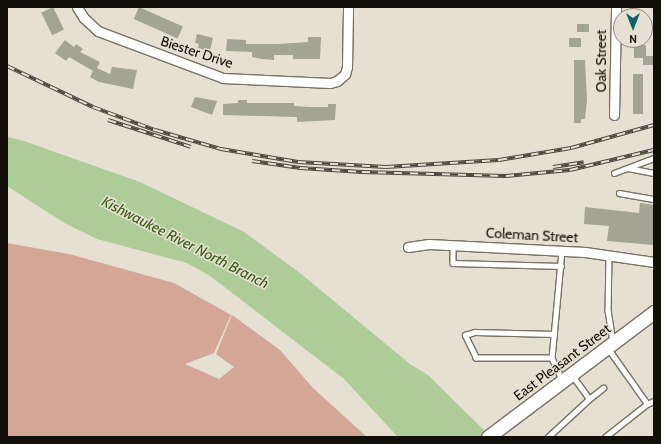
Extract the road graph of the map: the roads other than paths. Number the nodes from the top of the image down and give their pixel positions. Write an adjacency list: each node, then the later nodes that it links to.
1 (77, 7): 2 (street, Biester Drive)
2 (348, 7)
3 (616, 7): 4 (street, Oak Street)
4 (614, 115)
5 (654, 158): 6 (lane)
6 (628, 167): 7 (lane); 8 (lane)
7 (614, 173)
8 (654, 173)
9 (619, 193): 10 (lane)
10 (654, 199)
11 (453, 245): 12 (street, Coleman Street); 13 (street, Coleman Street); 16 (lane)
12 (408, 247)
13 (562, 251): 14 (street, Coleman Street); 16 (lane)
14 (609, 254): 15 (street, Coleman Street); 19 (lane)
15 (654, 262)
16 (561, 266): 18 (lane)
17 (654, 312): 19 (main road, East Pleasant Street)
18 (554, 334): 20 (lane); 20 (lane)
19 (610, 345): 21 (main road, East Pleasant Street); 25 (lane)
20 (552, 358): 21 (lane)
21 (567, 378): 23 (lane); 26 (main road, East Pleasant Street)
22 (603, 388): 23 (lane)
23 (589, 399): 27 (lane)
24 (654, 401): 25 (lane)
25 (647, 404): 28 (lane)
26 (488, 437)
27 (548, 437)
28 (605, 437)

